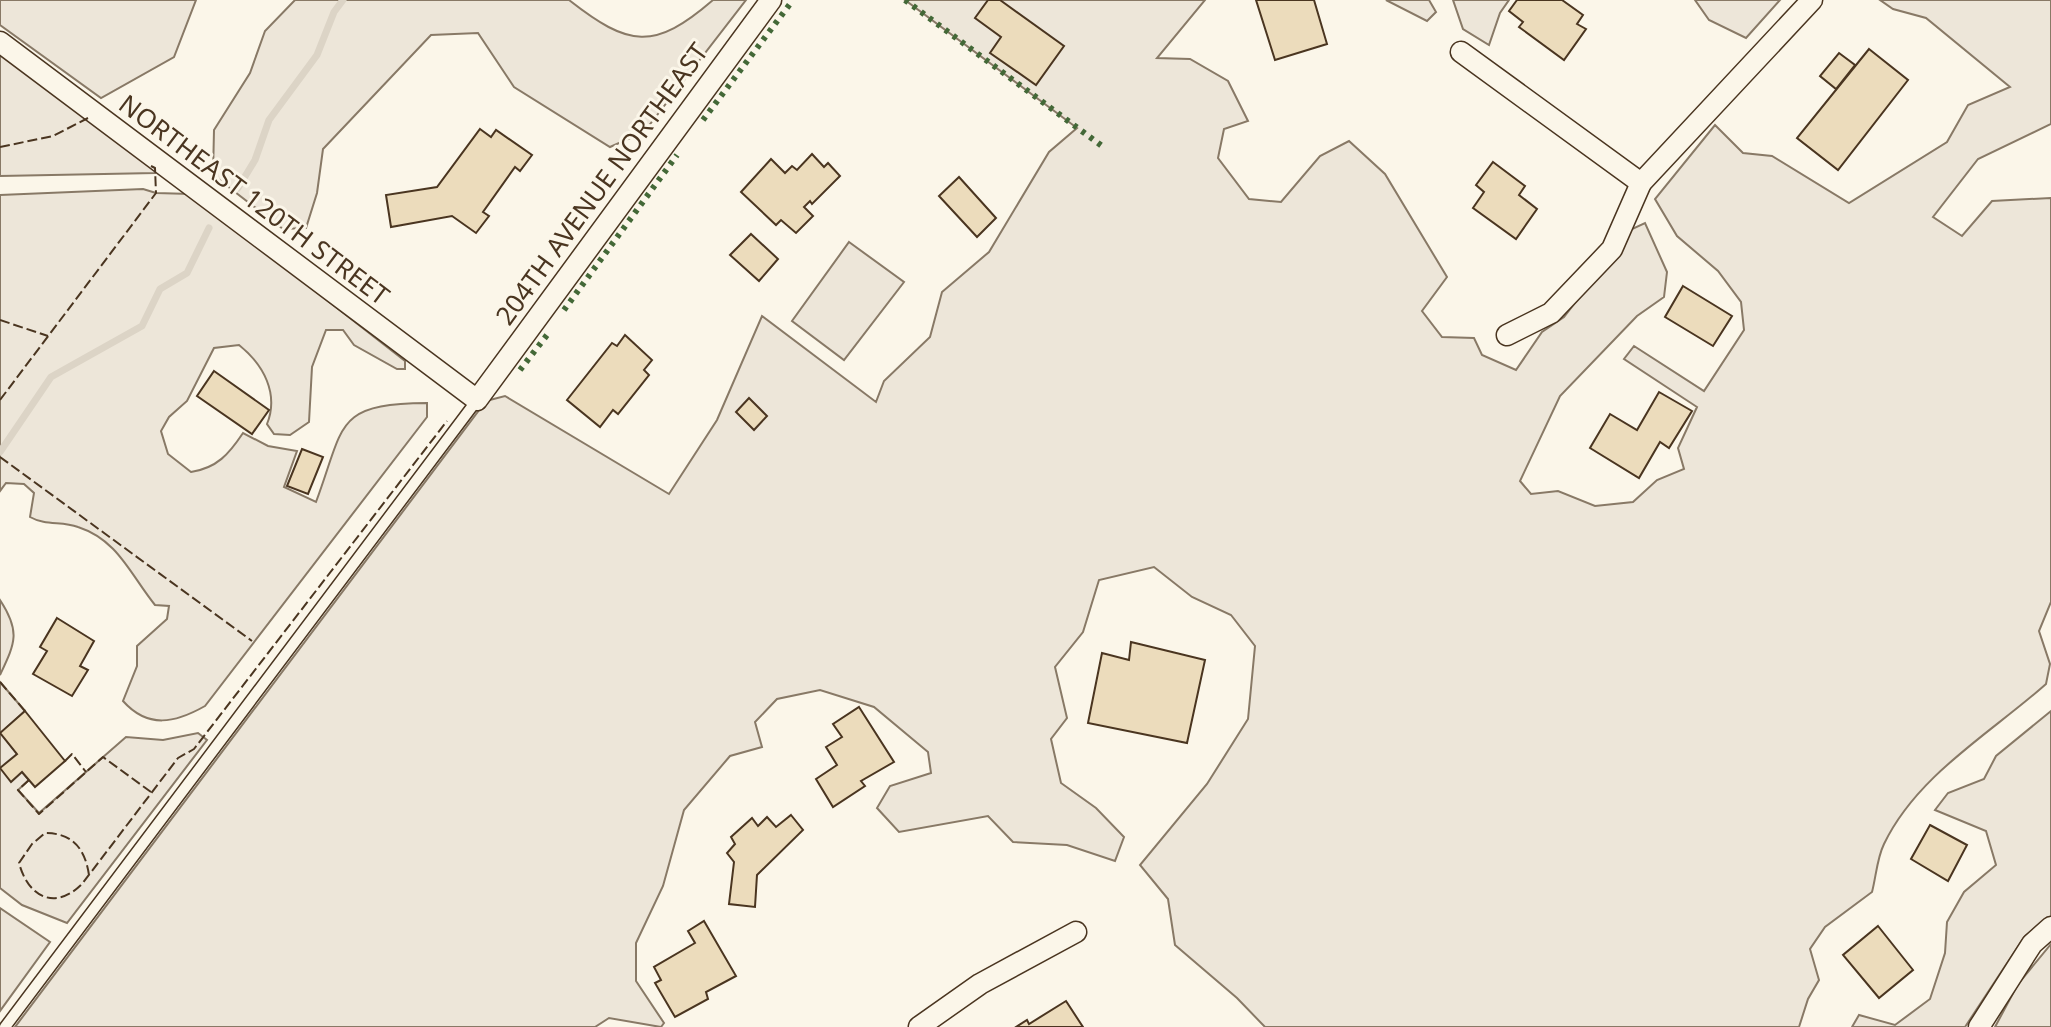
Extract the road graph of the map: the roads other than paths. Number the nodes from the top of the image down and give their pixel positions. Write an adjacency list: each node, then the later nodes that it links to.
1 (771, 0): 7 (street, 204TH AVENUE NORTHEAST)
2 (1812, 0): 5 (street)
3 (0, 42): 7 (street, NORTHEAST 120TH STREET)
4 (1461, 52): 5 (street)
5 (1641, 183): 6 (street)
6 (1507, 335)
7 (477, 400): 10 (lane)
8 (2051, 927): 12 (street)
9 (1076, 932): 11 (street)
10 (5, 1027)
11 (919, 1027)
12 (1979, 1027)

